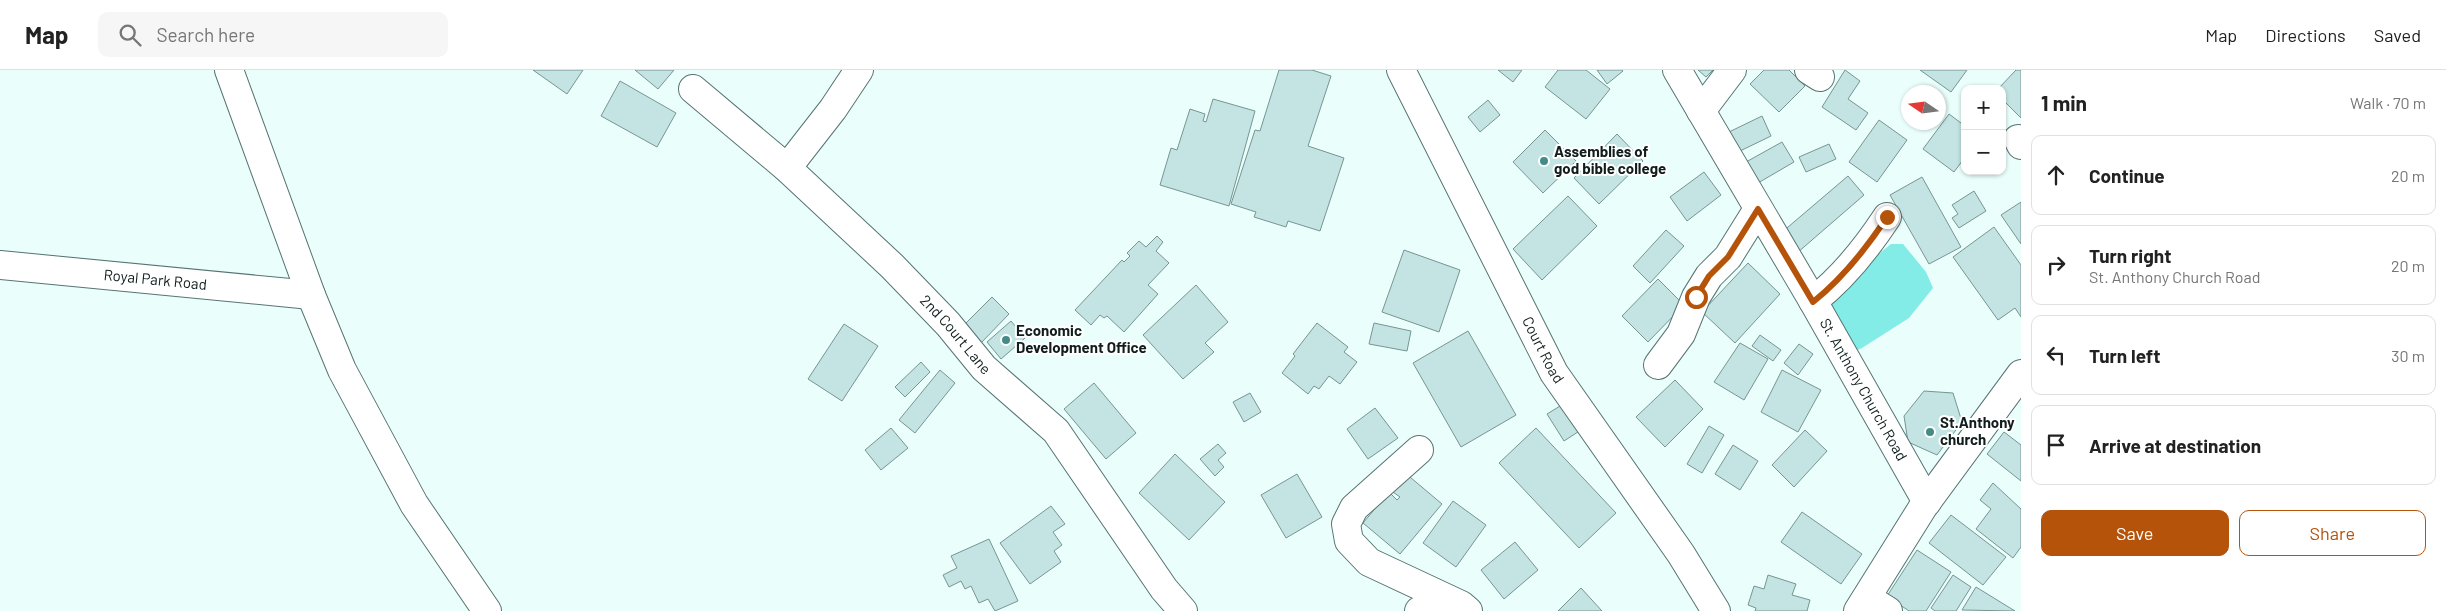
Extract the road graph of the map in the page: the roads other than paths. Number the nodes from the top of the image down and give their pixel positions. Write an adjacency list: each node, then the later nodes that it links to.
1 (229, 70): 12 (street)
2 (859, 70): 8 (street)
3 (1401, 70): 24 (street, Court Road)
4 (1678, 70): 7 (street, St. Anthony Church Road)
5 (1732, 70): 7 (street)
6 (693, 89): 8 (street, 2nd Court Lane)
7 (1701, 111): 9 (street, St. Anthony Church Road)
8 (787, 168): 21 (street, 2nd Court Lane)
9 (1758, 209): 13 (street, St. Anthony Church Road); 14 (street)
10 (1887, 217): 13 (street)
11 (0, 265): 12 (street, Royal Park Road)
12 (311, 295): 20 (street)
13 (1813, 302): 17 (street, St. Anthony Church Road)
14 (1658, 366)
15 (2021, 374): 17 (street)
16 (1419, 450): 18 (street)
17 (1926, 502): 19 (street)
18 (1444, 598): 22 (street); 23 (street)
19 (1871, 607)
20 (487, 611)
21 (1183, 611)
22 (1419, 611)
23 (1468, 611)
24 (1716, 611)

